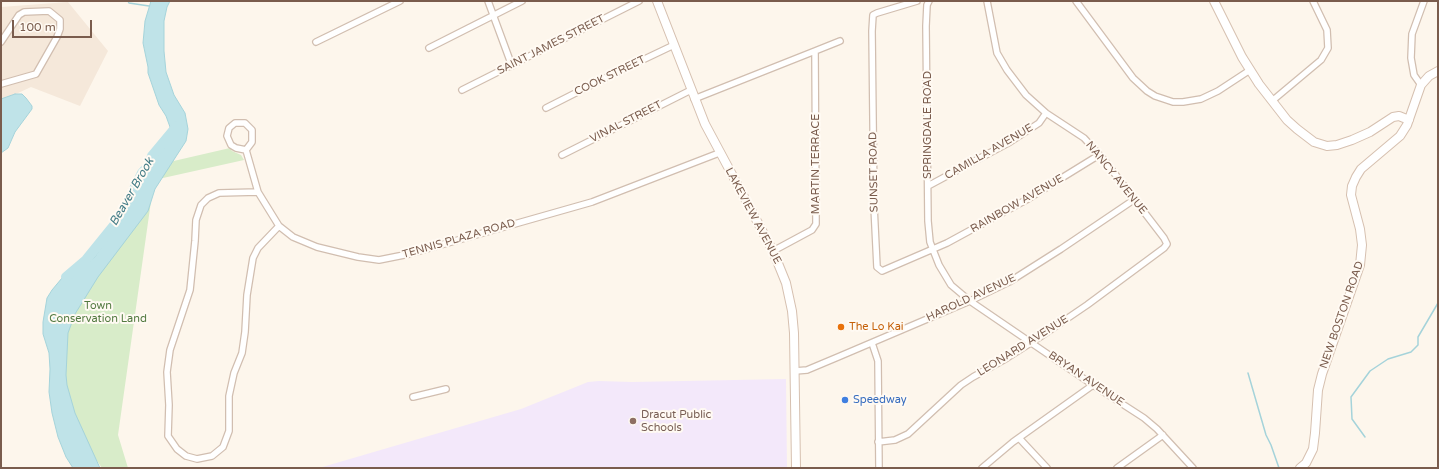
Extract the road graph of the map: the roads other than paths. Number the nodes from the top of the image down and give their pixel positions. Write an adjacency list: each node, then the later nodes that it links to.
1 (400, 1): 16 (street)
2 (488, 1): 13 (street)
3 (522, 1): 13 (street)
4 (640, 1): 20 (street, SAINT JAMES STREET)
5 (657, 1): 17 (street, LAKEVIEW AVENUE)
6 (917, 1): 41 (street, SUNSET ROAD)
7 (930, 1): 36 (street, SPRINGDALE ROAD)
8 (987, 1): 30 (street, NANCY AVENUE)
9 (1076, 1): 21 (street)
10 (1214, 1): 21 (street)
11 (1313, 1): 28 (street)
12 (1424, 1): 24 (street)
13 (493, 15): 18 (street); 20 (street)
14 (840, 41): 19 (street)
15 (1, 42): 23 (street)
16 (316, 42)
17 (674, 45): 26 (street, LAKEVIEW AVENUE); 29 (street, COOK STREET)
18 (429, 48)
19 (815, 51): 27 (street); 42 (street, MARTIN TERRACE)
20 (512, 66): 25 (street, SAINT JAMES STREET)
21 (1250, 70): 28 (street)
22 (1438, 71): 24 (street, NEW BOSTON ROAD)
23 (1, 84)
24 (1421, 86): 31 (street, NEW BOSTON ROAD)
25 (462, 90)
26 (691, 90): 27 (street, LAKEVIEW AVENUE); 34 (street, VINAL STREET)
27 (694, 99): 33 (street, LAKEVIEW AVENUE)
28 (1272, 101): 31 (street)
29 (546, 108)
30 (1046, 113): 35 (street, NANCY AVENUE); 36 (street, CAMILLA AVENUE)
31 (1409, 120): 59 (street, NEW BOSTON ROAD)
32 (246, 150): 32 (street); 37 (street, TENNIS PLAZA ROAD)
33 (719, 153): 39 (street, TENNIS PLAZA ROAD); 42 (street, LAKEVIEW AVENUE)
34 (562, 155)
35 (1099, 155): 38 (street, NANCY AVENUE); 41 (street, RAINBOW AVENUE)
36 (928, 186): 41 (street, SPRINGDALE ROAD)
37 (258, 192): 39 (street, TENNIS PLAZA ROAD); 39 (street)
38 (1135, 200): 40 (street, NANCY AVENUE); 43 (street, HAROLD AVENUE)
39 (279, 226)
40 (1167, 244): 44 (street, LEONARD AVENUE)
41 (933, 249): 43 (street, SPRINGDALE ROAD)
42 (773, 251): 46 (street, LAKEVIEW AVENUE)
43 (970, 301): 44 (street, BRYAN AVENUE); 45 (street, HAROLD AVENUE)
44 (1031, 342): 47 (street, BRYAN AVENUE); 52 (street, LEONARD AVENUE)
45 (872, 343): 46 (street, HAROLD AVENUE); 52 (street)
46 (795, 371): 53 (street, LAKEVIEW AVENUE)
47 (1093, 385): 50 (street, BRYAN AVENUE); 51 (street)
48 (446, 390): 49 (street)
49 (413, 397)
50 (1163, 435): 57 (street); 58 (street, BRYAN AVENUE)
51 (1019, 438): 55 (street); 56 (street)
52 (878, 442): 54 (street)
53 (796, 468)
54 (879, 468)
55 (982, 468)
56 (1047, 468)
57 (1117, 468)
58 (1193, 468)
59 (1300, 468)

